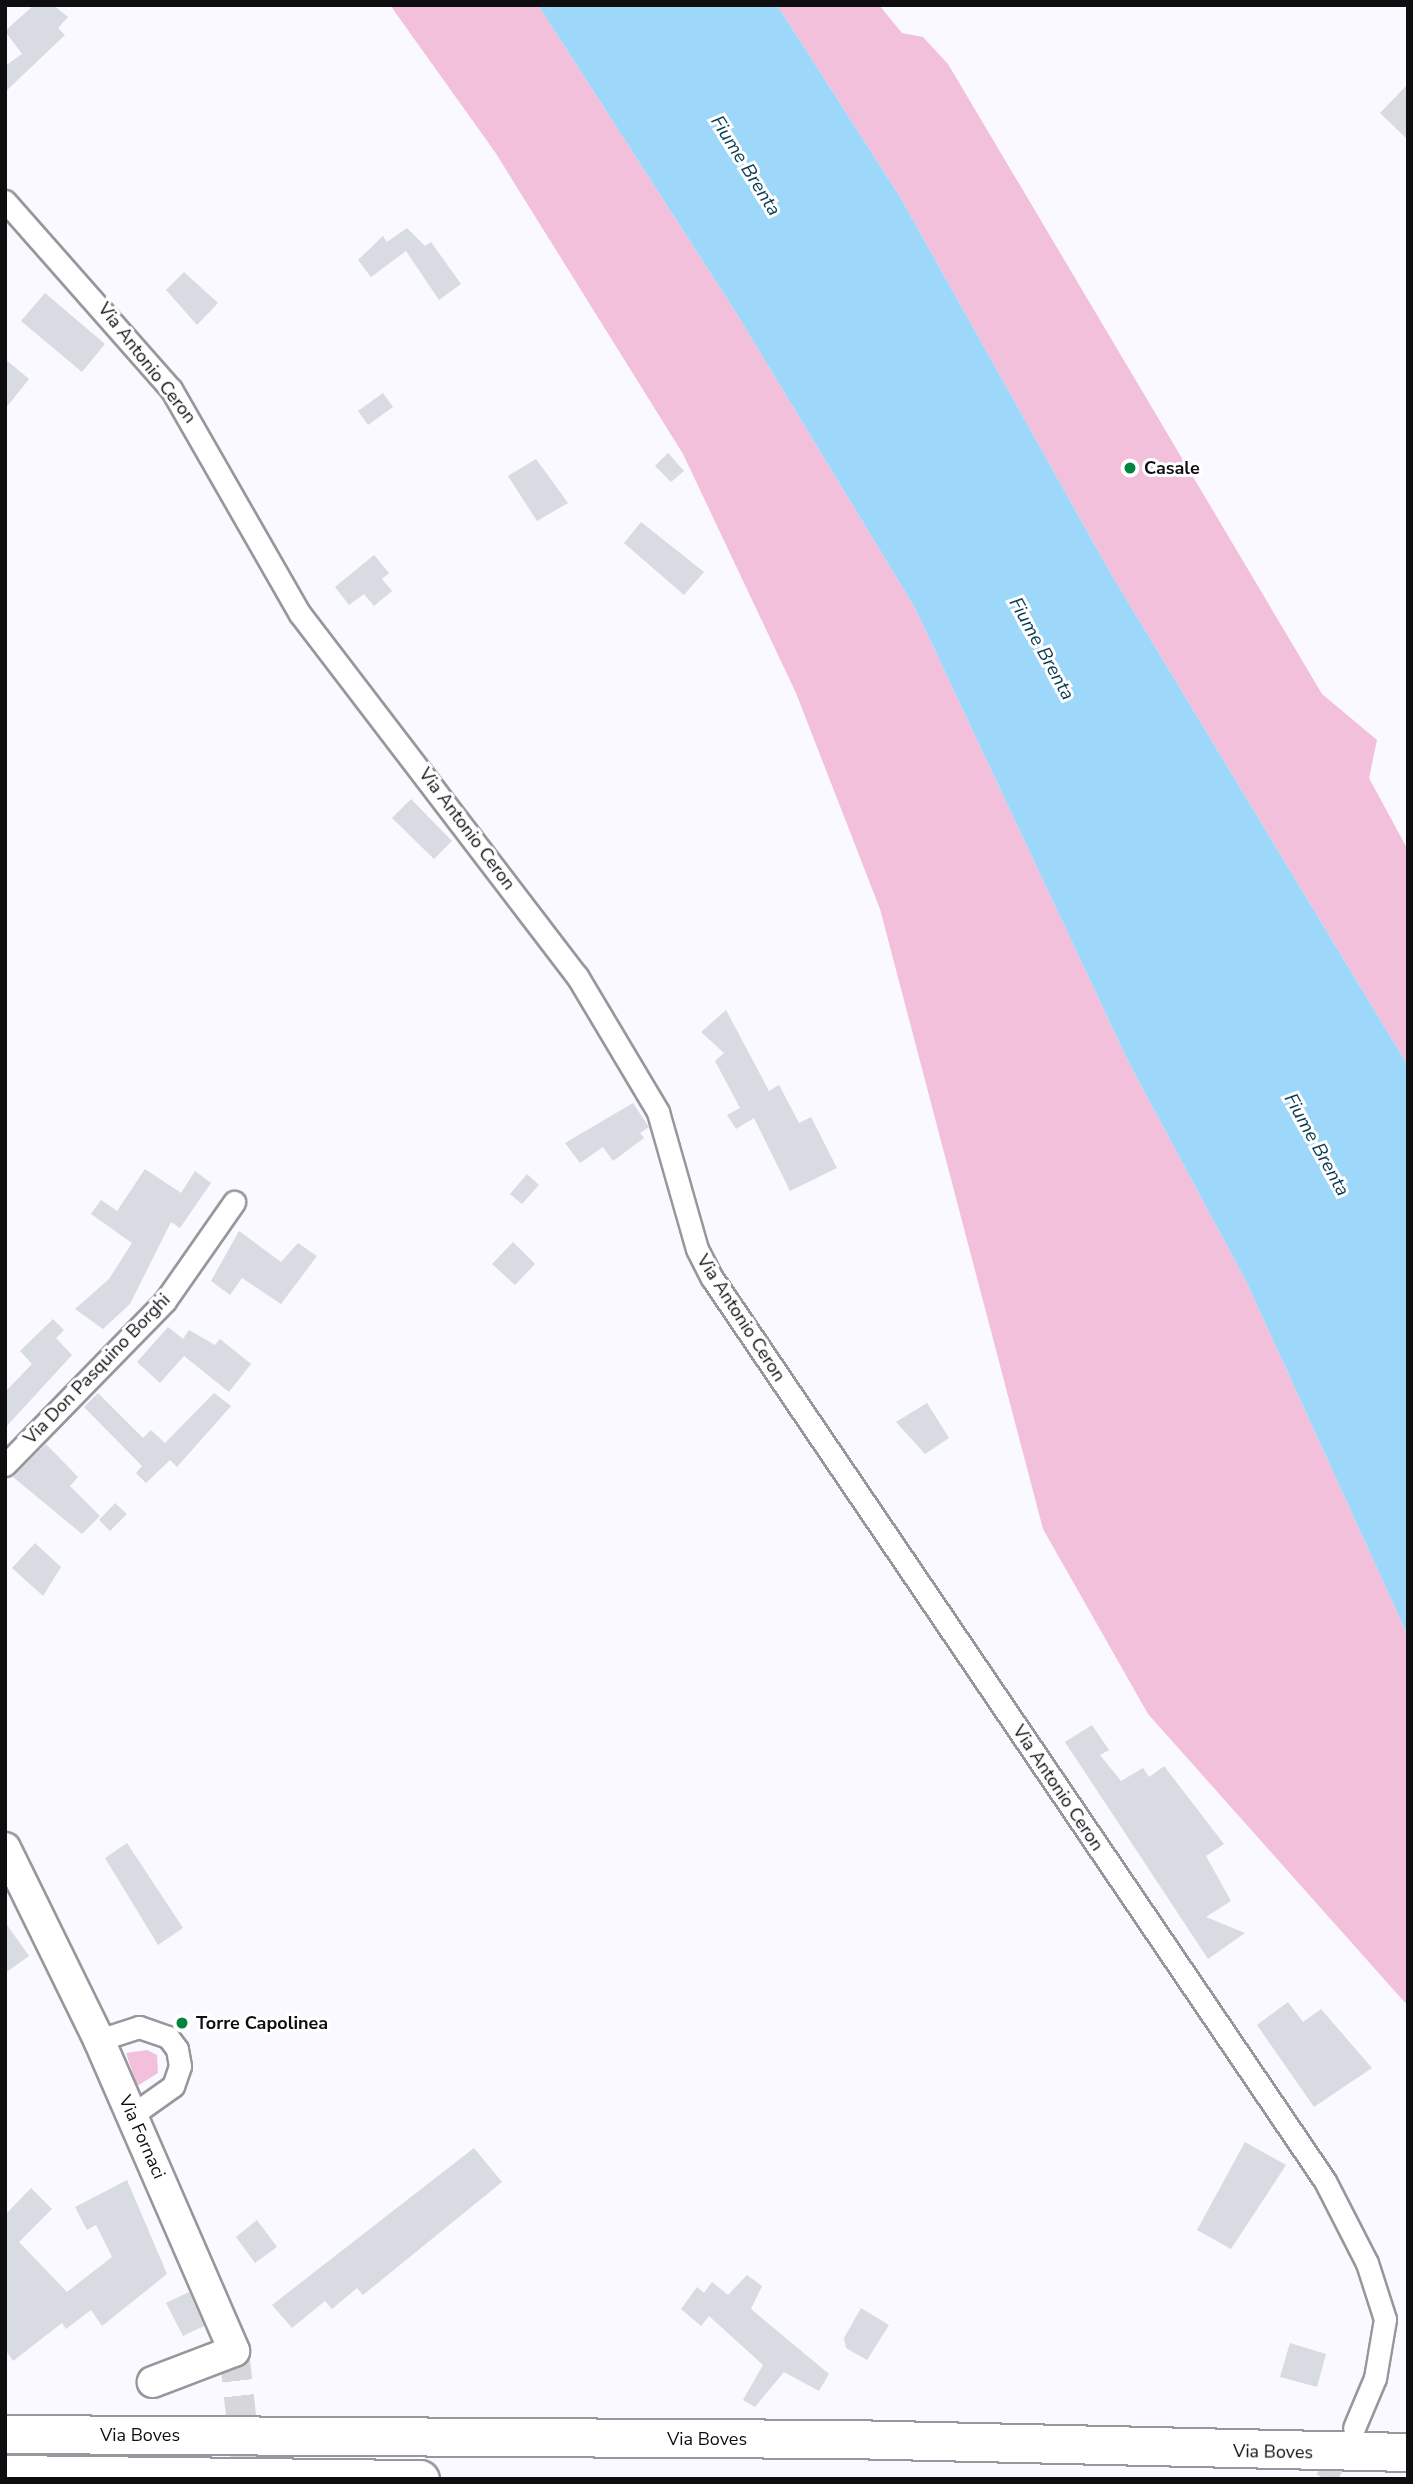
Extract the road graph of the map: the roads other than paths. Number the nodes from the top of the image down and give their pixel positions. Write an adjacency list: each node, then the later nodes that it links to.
1 (5, 201): 8 (street, Via Antonio Ceron)
2 (234, 1202): 3 (street, Via Don Pasquino Borghi)
3 (5, 1465)
4 (5, 1848): 5 (street, Via Fornaci)
5 (99, 2040): 6 (street, Via Fornaci); 6 (street)
6 (132, 2115): 7 (street, Via Fornaci)
7 (153, 2382)
8 (1354, 2428)
9 (5, 2434): 10 (highway, Via Boves)
10 (1408, 2452)
11 (5, 2474): 12 (highway)
12 (420, 2479)

